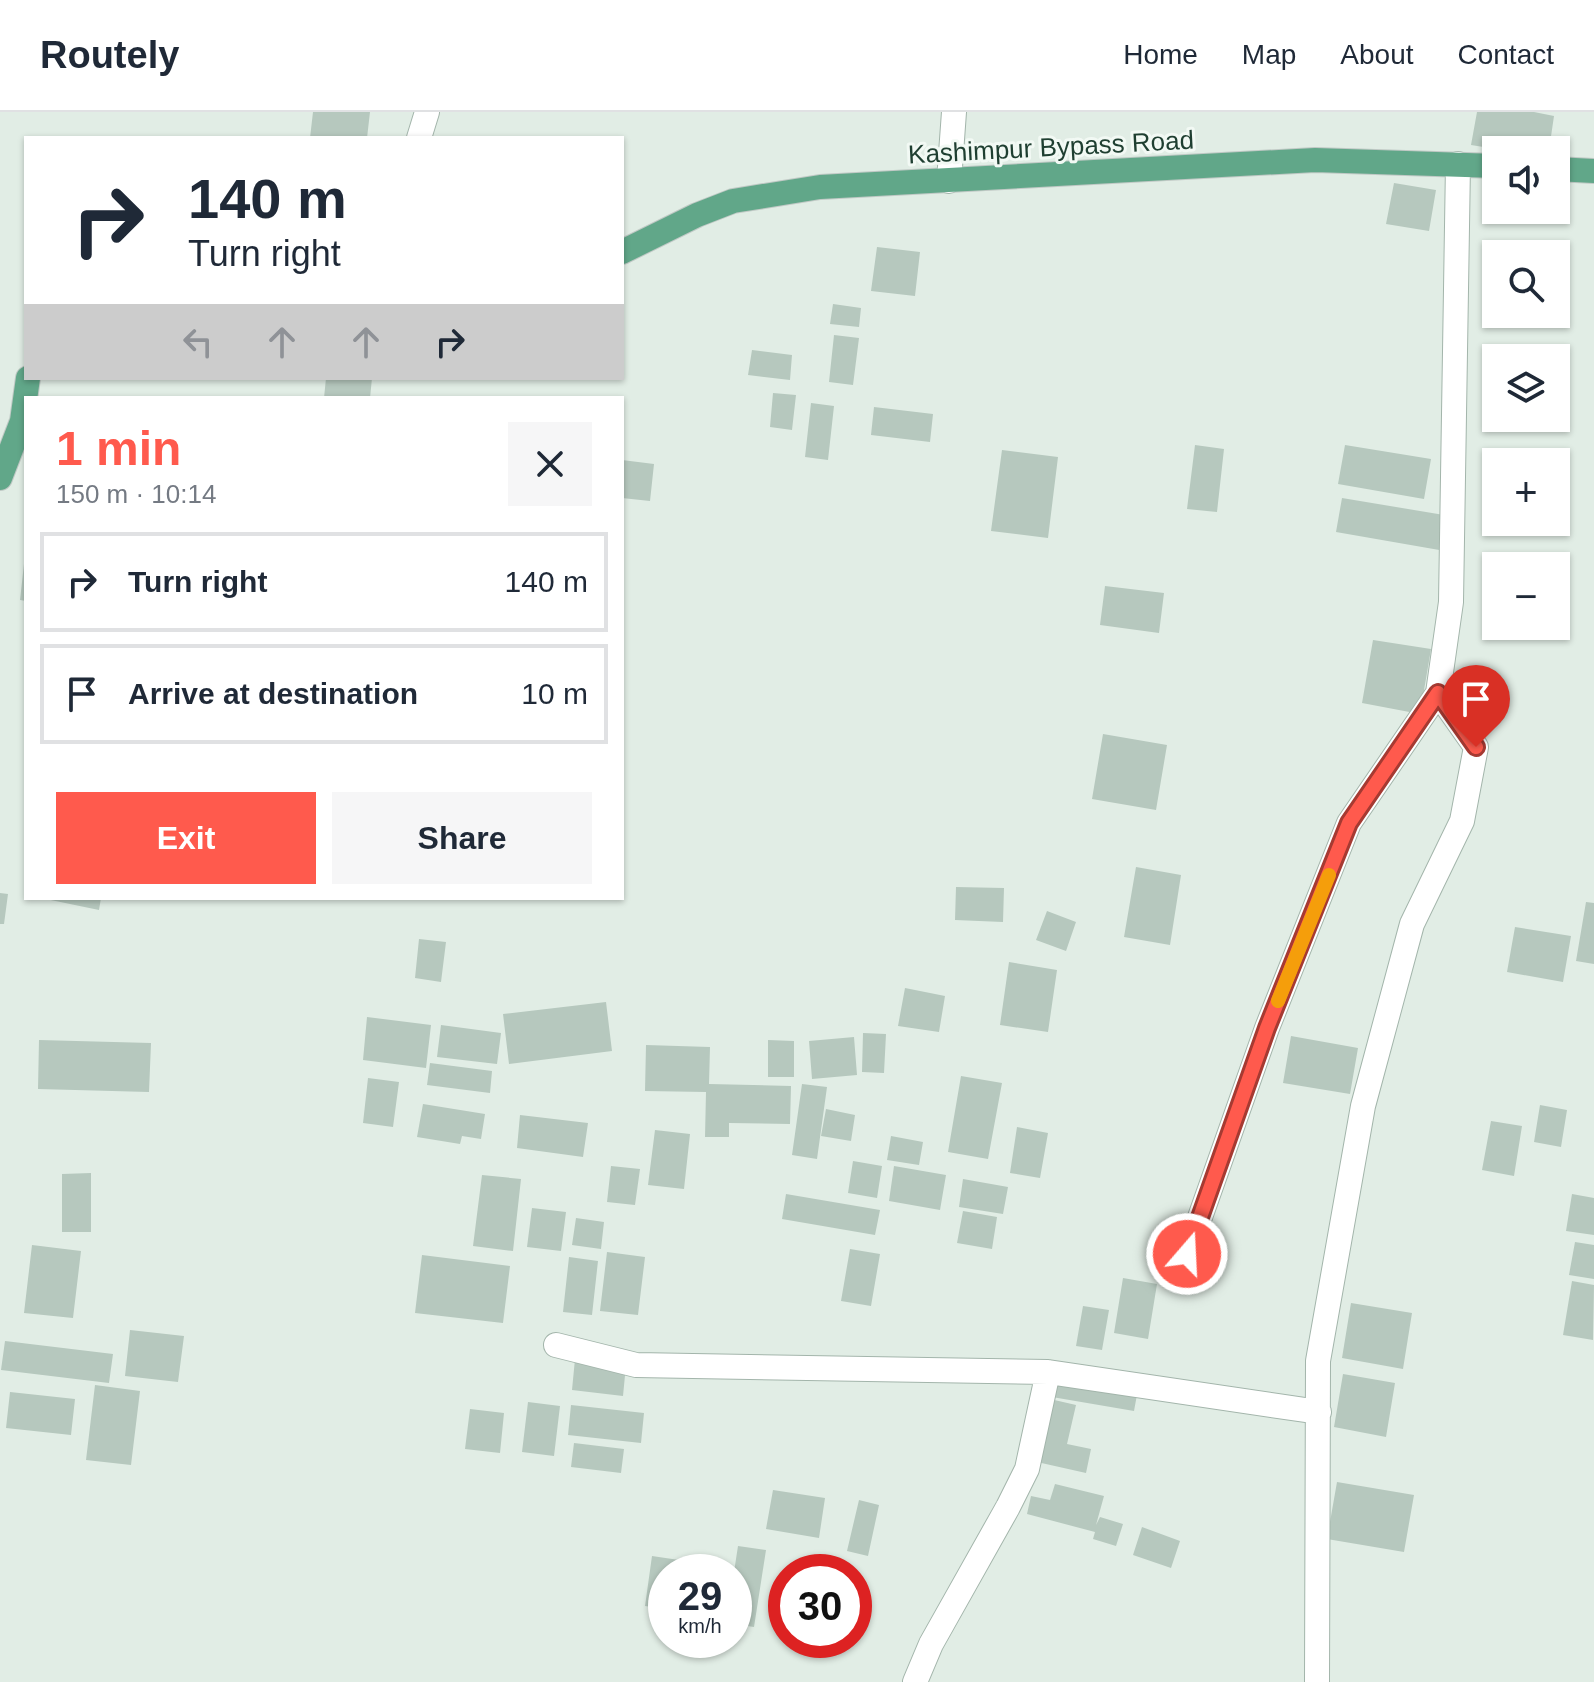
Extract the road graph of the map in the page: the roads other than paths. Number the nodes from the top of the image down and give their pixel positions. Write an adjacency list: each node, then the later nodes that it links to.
1 (427, 112): 3 (street)
2 (954, 112): 8 (street)
3 (420, 136)
4 (1458, 164): 5 (main road, Kashimpur Bypass Road); 8 (main road, Kashimpur Bypass Road); 12 (street)
5 (1482, 165)
6 (1570, 170): 7 (main road)
7 (1594, 171)
8 (949, 181): 9 (main road, Kashimpur Bypass Road)
9 (624, 251)
10 (24, 407): 11 (main road)
11 (0, 478)
12 (1438, 693): 13 (street); 16 (street)
13 (1187, 1254)
14 (556, 1345): 15 (street)
15 (1048, 1372): 16 (street); 17 (street)
16 (1319, 1412): 18 (street)
17 (915, 1682)
18 (1317, 1682)

